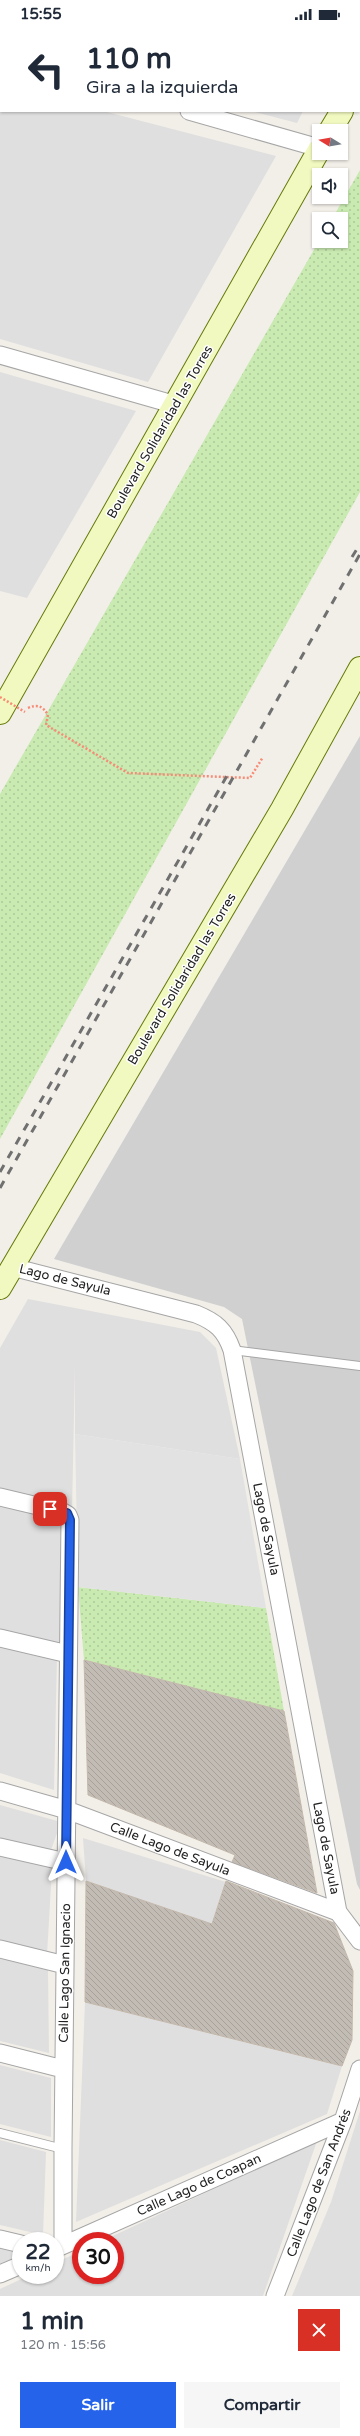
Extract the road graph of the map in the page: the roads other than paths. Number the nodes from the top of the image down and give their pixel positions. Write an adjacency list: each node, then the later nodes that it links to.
1 (191, 112): 4 (street)
2 (341, 112): 3 (main road)
3 (334, 124)
4 (312, 147)
5 (313, 160): 7 (main road, Boulevard Solidaridad las Torres)
6 (0, 355): 7 (street)
7 (176, 406): 9 (main road, Boulevard Solidaridad las Torres)
8 (360, 668): 10 (main road, Boulevard Solidaridad las Torres)
9 (0, 713)
10 (12, 1267): 11 (main road, Boulevard Solidaridad las Torres); 12 (street, Lago de Sayula)
11 (0, 1288)
12 (232, 1350): 13 (lane); 21 (street, Lago de Sayula)
13 (360, 1366)
14 (0, 1497): 16 (street, Calle Lago San Ignacio)
15 (0, 1638): 16 (street)
16 (68, 1654): 18 (street, Calle Lago San Ignacio)
17 (0, 1791): 18 (street, Calle Lago de Sayula)
18 (67, 1810): 20 (street, Calle Lago San Ignacio); 21 (street, Calle Lago de Sayula)
19 (0, 1847): 20 (street)
20 (66, 1862): 24 (street, Calle Lago San Ignacio)
21 (338, 1912): 22 (street, Lago de Sayula)
22 (360, 1942)
23 (0, 1949): 24 (street)
24 (65, 1965): 26 (street, Calle Lago San Ignacio)
25 (0, 2052): 26 (street)
26 (64, 2069): 30 (street, Calle Lago San Ignacio)
27 (360, 2069): 28 (street, Calle Lago de San Andrés)
28 (343, 2121): 34 (street, Calle Lago de Coapan); 37 (street, Calle Lago de San Andrés)
29 (0, 2133): 30 (lane)
30 (62, 2149): 31 (street, Calle Lago San Ignacio)
31 (59, 2232)
32 (0, 2239): 33 (street)
33 (12, 2242)
34 (64, 2245)
35 (12, 2269): 36 (street)
36 (0, 2274)
37 (275, 2296)

